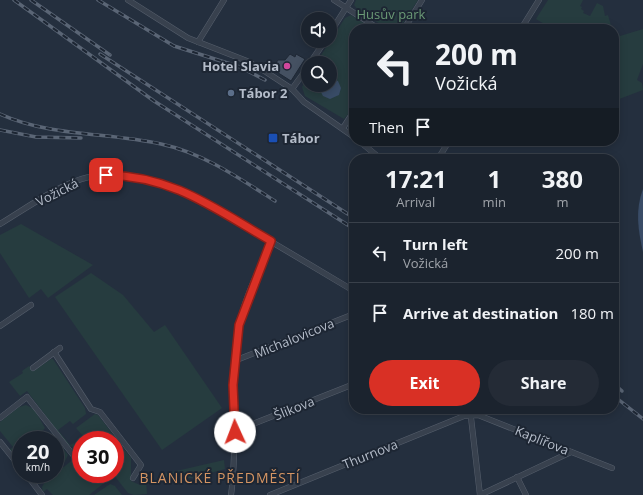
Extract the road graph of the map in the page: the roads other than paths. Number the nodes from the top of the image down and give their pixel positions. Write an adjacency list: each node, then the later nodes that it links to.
1 (128, 0): 12 (street)
2 (224, 0): 12 (street)
3 (334, 0): 7 (street)
4 (351, 0): 7 (street)
5 (422, 0): 10 (street)
6 (539, 0): 11 (street)
7 (346, 8): 8 (street); 9 (street)
8 (337, 22)
9 (371, 24)
10 (407, 24)
11 (524, 24)
12 (198, 42): 14 (street)
13 (301, 77): 14 (street)
14 (292, 89): 16 (street)
15 (349, 119): 16 (street)
16 (343, 128): 17 (street)
17 (349, 133)
18 (365, 146): 19 (street)
19 (375, 154)
20 (0, 224): 21 (street, Vožická)
21 (271, 241): 22 (street, Vožická); 28 (street)
22 (349, 288)
23 (31, 305): 25 (street)
24 (349, 316): 28 (street, Michalovicova)
25 (0, 326)
26 (60, 348): 27 (street)
27 (54, 352): 29 (street); 40 (street)
28 (234, 361): 33 (street)
29 (33, 368)
30 (349, 386): 33 (street, Šlikova)
31 (471, 415): 35 (street, Kaplířova); 44 (street, Thurnova); 45 (street)
32 (0, 418): 36 (street)
33 (235, 432): 43 (street)
34 (0, 442): 37 (street)
35 (571, 452): 38 (street, Kaplířova); 39 (street)
36 (72, 453)
37 (12, 457)
38 (612, 468)
39 (517, 477): 45 (street); 46 (street)
40 (133, 478)
41 (33, 483): 42 (street)
42 (42, 495)
43 (231, 495)
44 (270, 495)
45 (480, 495)
46 (526, 495)

